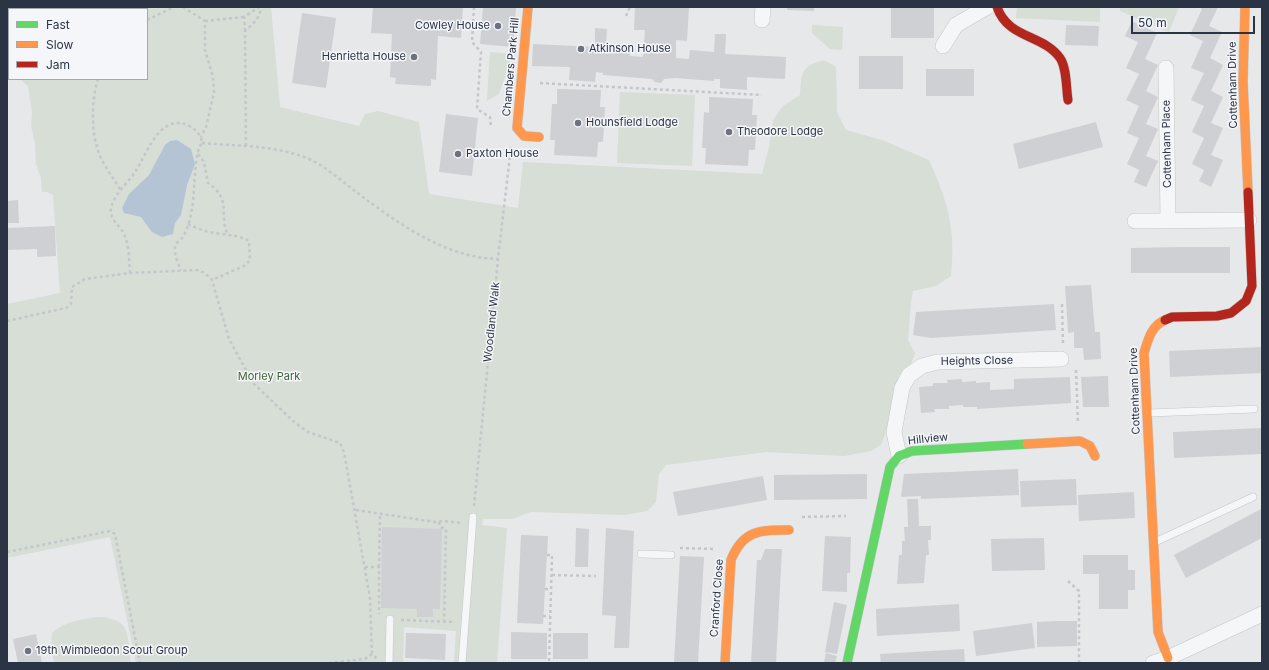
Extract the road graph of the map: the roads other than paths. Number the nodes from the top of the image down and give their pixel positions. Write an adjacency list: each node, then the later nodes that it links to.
1 (528, 7): 8 (street, Chambers Park Hill)
2 (988, 7): 5 (street)
3 (997, 7): 7 (street)
4 (1245, 7): 9 (street, Cottenham Drive)
5 (943, 46)
6 (1166, 68): 11 (street, Cottenham Place)
7 (1068, 100)
8 (539, 137)
9 (1249, 220): 11 (street); 14 (street, Cottenham Drive)
10 (1135, 221): 11 (street)
11 (1168, 221)
12 (1062, 352): 15 (street, Heights Close)
13 (1254, 408): 14 (lane)
14 (1147, 413): 20 (street, Cottenham Drive)
15 (899, 456): 16 (street, Hillview); 29 (street, Hillview)
16 (1096, 456)
17 (1253, 497): 20 (lane)
18 (473, 520): 27 (lane)
19 (789, 530): 28 (street, Cranford Close)
20 (1153, 543): 25 (street, Cottenham Drive)
21 (642, 554): 22 (lane)
22 (671, 555)
23 (1262, 614): 25 (street)
24 (390, 619): 26 (lane)
25 (1168, 658): 30 (street)
26 (389, 663)
27 (462, 663)
28 (725, 663)
29 (847, 663)
30 (1153, 663)

